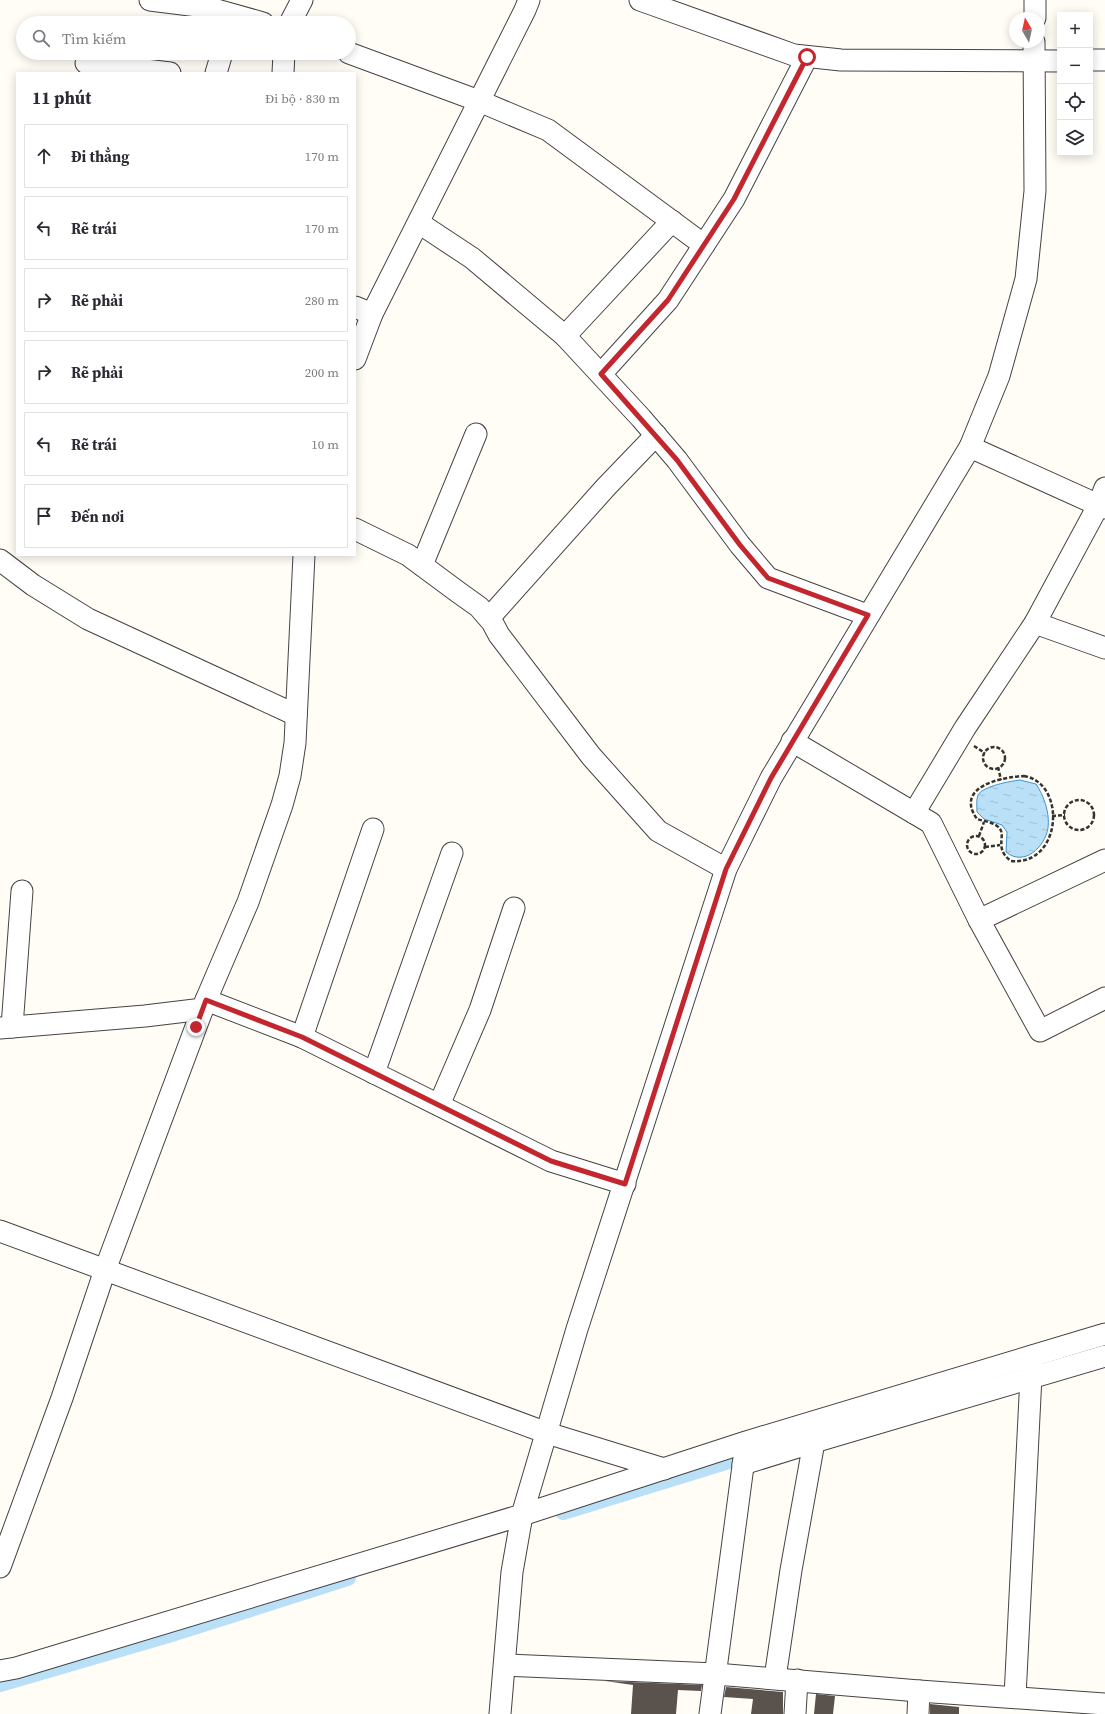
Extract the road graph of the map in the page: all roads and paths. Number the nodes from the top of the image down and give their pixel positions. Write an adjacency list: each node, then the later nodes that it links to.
1 (150, 0): 7 (street)
2 (302, 0): 8 (street)
3 (528, 0): 21 (street)
4 (640, 0): 11 (street)
5 (1035, 0): 6 (street)
6 (1035, 12)
7 (227, 16)
8 (294, 16)
9 (1034, 52): 11 (street); 14 (street); 31 (street)
10 (356, 56): 21 (street)
11 (807, 57): 24 (street)
12 (220, 60): 19 (street)
13 (284, 60): 20 (street)
14 (1057, 60)
15 (1093, 60): 16 (street)
16 (1105, 60)
17 (86, 63): 18 (street)
18 (162, 72)
19 (216, 72)
20 (283, 72)
21 (479, 101): 22 (street); 23 (street)
22 (672, 221): 24 (street); 26 (street)
23 (419, 223): 25 (street); 26 (street)
24 (704, 245): 28 (street)
25 (364, 311): 27 (street)
26 (565, 336): 28 (street)
27 (356, 354)
28 (601, 374): 30 (street)
29 (476, 434): 36 (street)
30 (656, 435): 37 (street); 38 (street)
31 (970, 447): 32 (street); 37 (street)
32 (1103, 501): 39 (street)
33 (356, 529): 36 (street)
34 (304, 556): 41 (street)
35 (0, 560): 41 (street)
36 (422, 565): 38 (street)
37 (868, 615): 42 (street)
38 (488, 618): 57 (street)
39 (1035, 622): 40 (street); 47 (street)
40 (1105, 648)
41 (296, 715): 62 (street)
42 (792, 742): 47 (street); 57 (street)
43 (971, 744): 44 (path)
44 (985, 753): 45 (path); 45 (path)
45 (998, 767): 46 (path)
46 (1001, 780): 49 (path); 50 (path)
47 (914, 813): 60 (street)
48 (1064, 815): 48 (path); 49 (path)
49 (1052, 816): 53 (path)
50 (984, 822): 52 (path); 53 (path)
51 (373, 829): 64 (street)
52 (979, 836): 54 (path); 54 (path)
53 (1000, 845): 54 (path)
54 (985, 847)
55 (452, 853): 65 (street)
56 (1105, 860): 60 (street)
57 (726, 869): 67 (street)
58 (22, 891): 63 (street)
59 (514, 908): 66 (street)
60 (979, 920): 61 (street)
61 (1105, 998)
62 (204, 1004): 63 (street); 64 (street); 69 (street)
63 (6, 1027)
64 (302, 1037): 65 (street)
65 (374, 1073): 66 (street)
66 (439, 1105): 67 (street)
67 (625, 1184): 74 (street)
68 (0, 1231): 69 (street)
69 (105, 1270): 74 (street); 80 (street)
70 (1105, 1334): 71 (street)
71 (1032, 1356): 73 (street); 75 (street)
72 (1105, 1356): 73 (street)
73 (1031, 1379): 76 (street); 87 (street)
74 (547, 1433): 78 (street); 79 (street)
75 (746, 1442): 77 (street); 78 (street)
76 (814, 1442): 77 (street); 84 (street)
77 (743, 1464): 83 (street)
78 (664, 1469): 79 (street)
79 (522, 1515): 81 (street); 82 (street)
80 (0, 1567)
81 (505, 1665): 83 (street); 89 (street)
82 (0, 1671)
83 (716, 1674): 84 (street); 90 (street)
84 (775, 1678): 85 (street)
85 (798, 1680): 86 (street); 91 (street)
86 (919, 1691): 87 (street); 92 (street)
87 (1025, 1703): 88 (street)
88 (1099, 1707)
89 (500, 1714)
90 (710, 1714)
91 (795, 1714)
92 (918, 1714)

